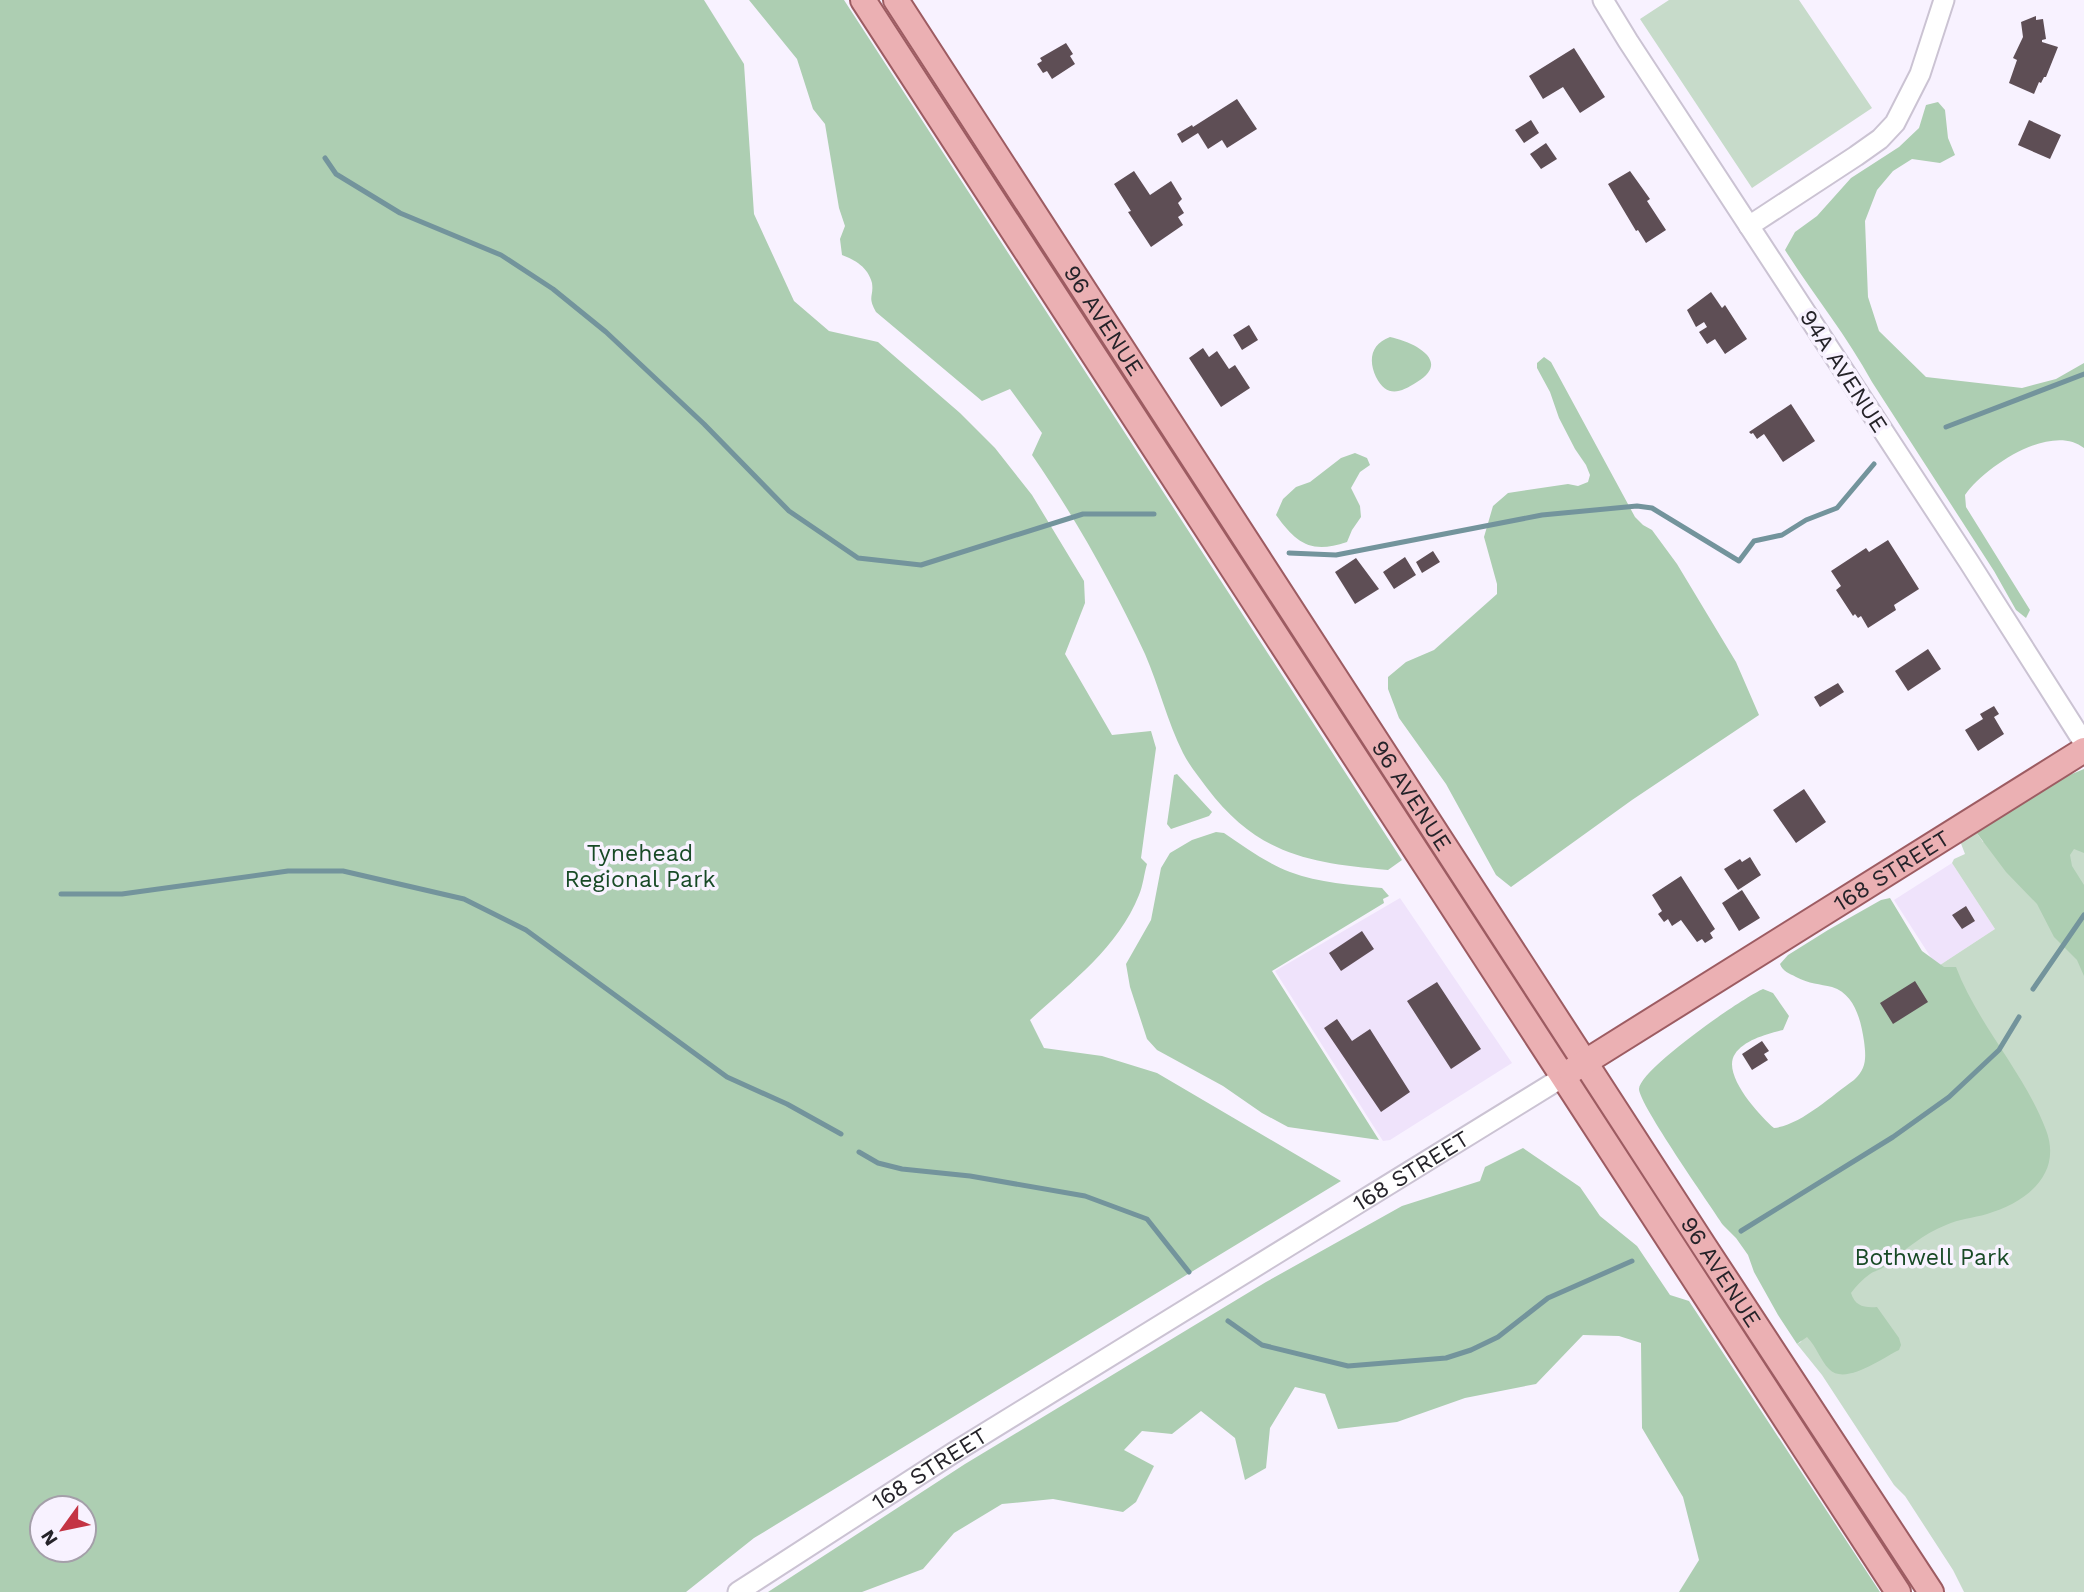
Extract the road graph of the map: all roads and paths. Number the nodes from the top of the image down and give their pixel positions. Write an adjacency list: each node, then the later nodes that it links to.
1 (863, 0): 9 (main road, 96 AVENUE)
2 (895, 0): 8 (main road, 96 AVENUE)
3 (1603, 0): 5 (street, 94A AVENUE)
4 (1944, 0): 5 (street)
5 (1749, 226): 6 (street, 94A AVENUE)
6 (2084, 743)
7 (2084, 750): 8 (main road, 168 STREET)
8 (1586, 1062): 9 (main road, 168 STREET); 12 (main road, 96 AVENUE)
9 (1563, 1077): 10 (street, 168 STREET); 11 (main road, 96 AVENUE)
10 (738, 1592)
11 (1898, 1592)
12 (1931, 1592)

